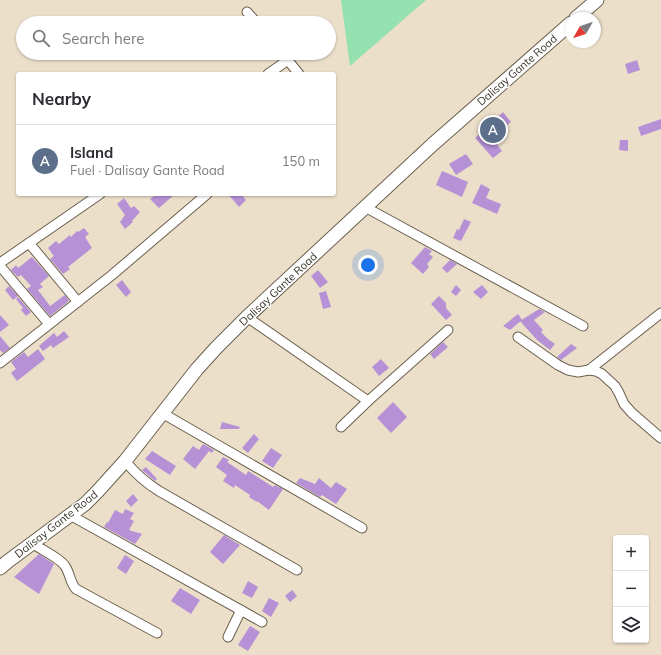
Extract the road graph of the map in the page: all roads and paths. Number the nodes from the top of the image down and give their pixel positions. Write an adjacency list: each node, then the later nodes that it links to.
1 (597, 0): 3 (main road)
2 (247, 12): 4 (street)
3 (583, 12)
4 (251, 16)
5 (565, 28): 12 (main road, Dalisay Gante Road)
6 (281, 60): 8 (street)
7 (288, 60): 9 (street)
8 (270, 72)
9 (297, 72)
10 (97, 196): 13 (street)
11 (205, 196): 16 (street)
12 (365, 207): 18 (main road, Dalisay Gante Road); 20 (street)
13 (29, 243): 14 (street); 16 (street)
14 (0, 263)
15 (0, 266): 19 (street)
16 (78, 302): 19 (street)
17 (661, 313): 24 (street)
18 (247, 317): 25 (street); 26 (main road, Dalisay Gante Road)
19 (49, 324): 23 (street)
20 (582, 326)
21 (448, 330): 25 (street)
22 (518, 337): 24 (street)
23 (0, 363)
24 (589, 370): 28 (street)
25 (368, 400): 27 (street)
26 (162, 413): 29 (main road, Dalisay Gante Road); 31 (street)
27 (341, 427)
28 (661, 438)
29 (125, 462): 30 (main road, Dalisay Gante Road); 34 (street)
30 (70, 514): 32 (main road, Dalisay Gante Road); 35 (street)
31 (362, 528)
32 (32, 543): 33 (main road, Dalisay Gante Road); 37 (street)
33 (0, 568)
34 (297, 570)
35 (241, 610): 36 (street); 38 (street)
36 (262, 622)
37 (157, 633)
38 (228, 637)

